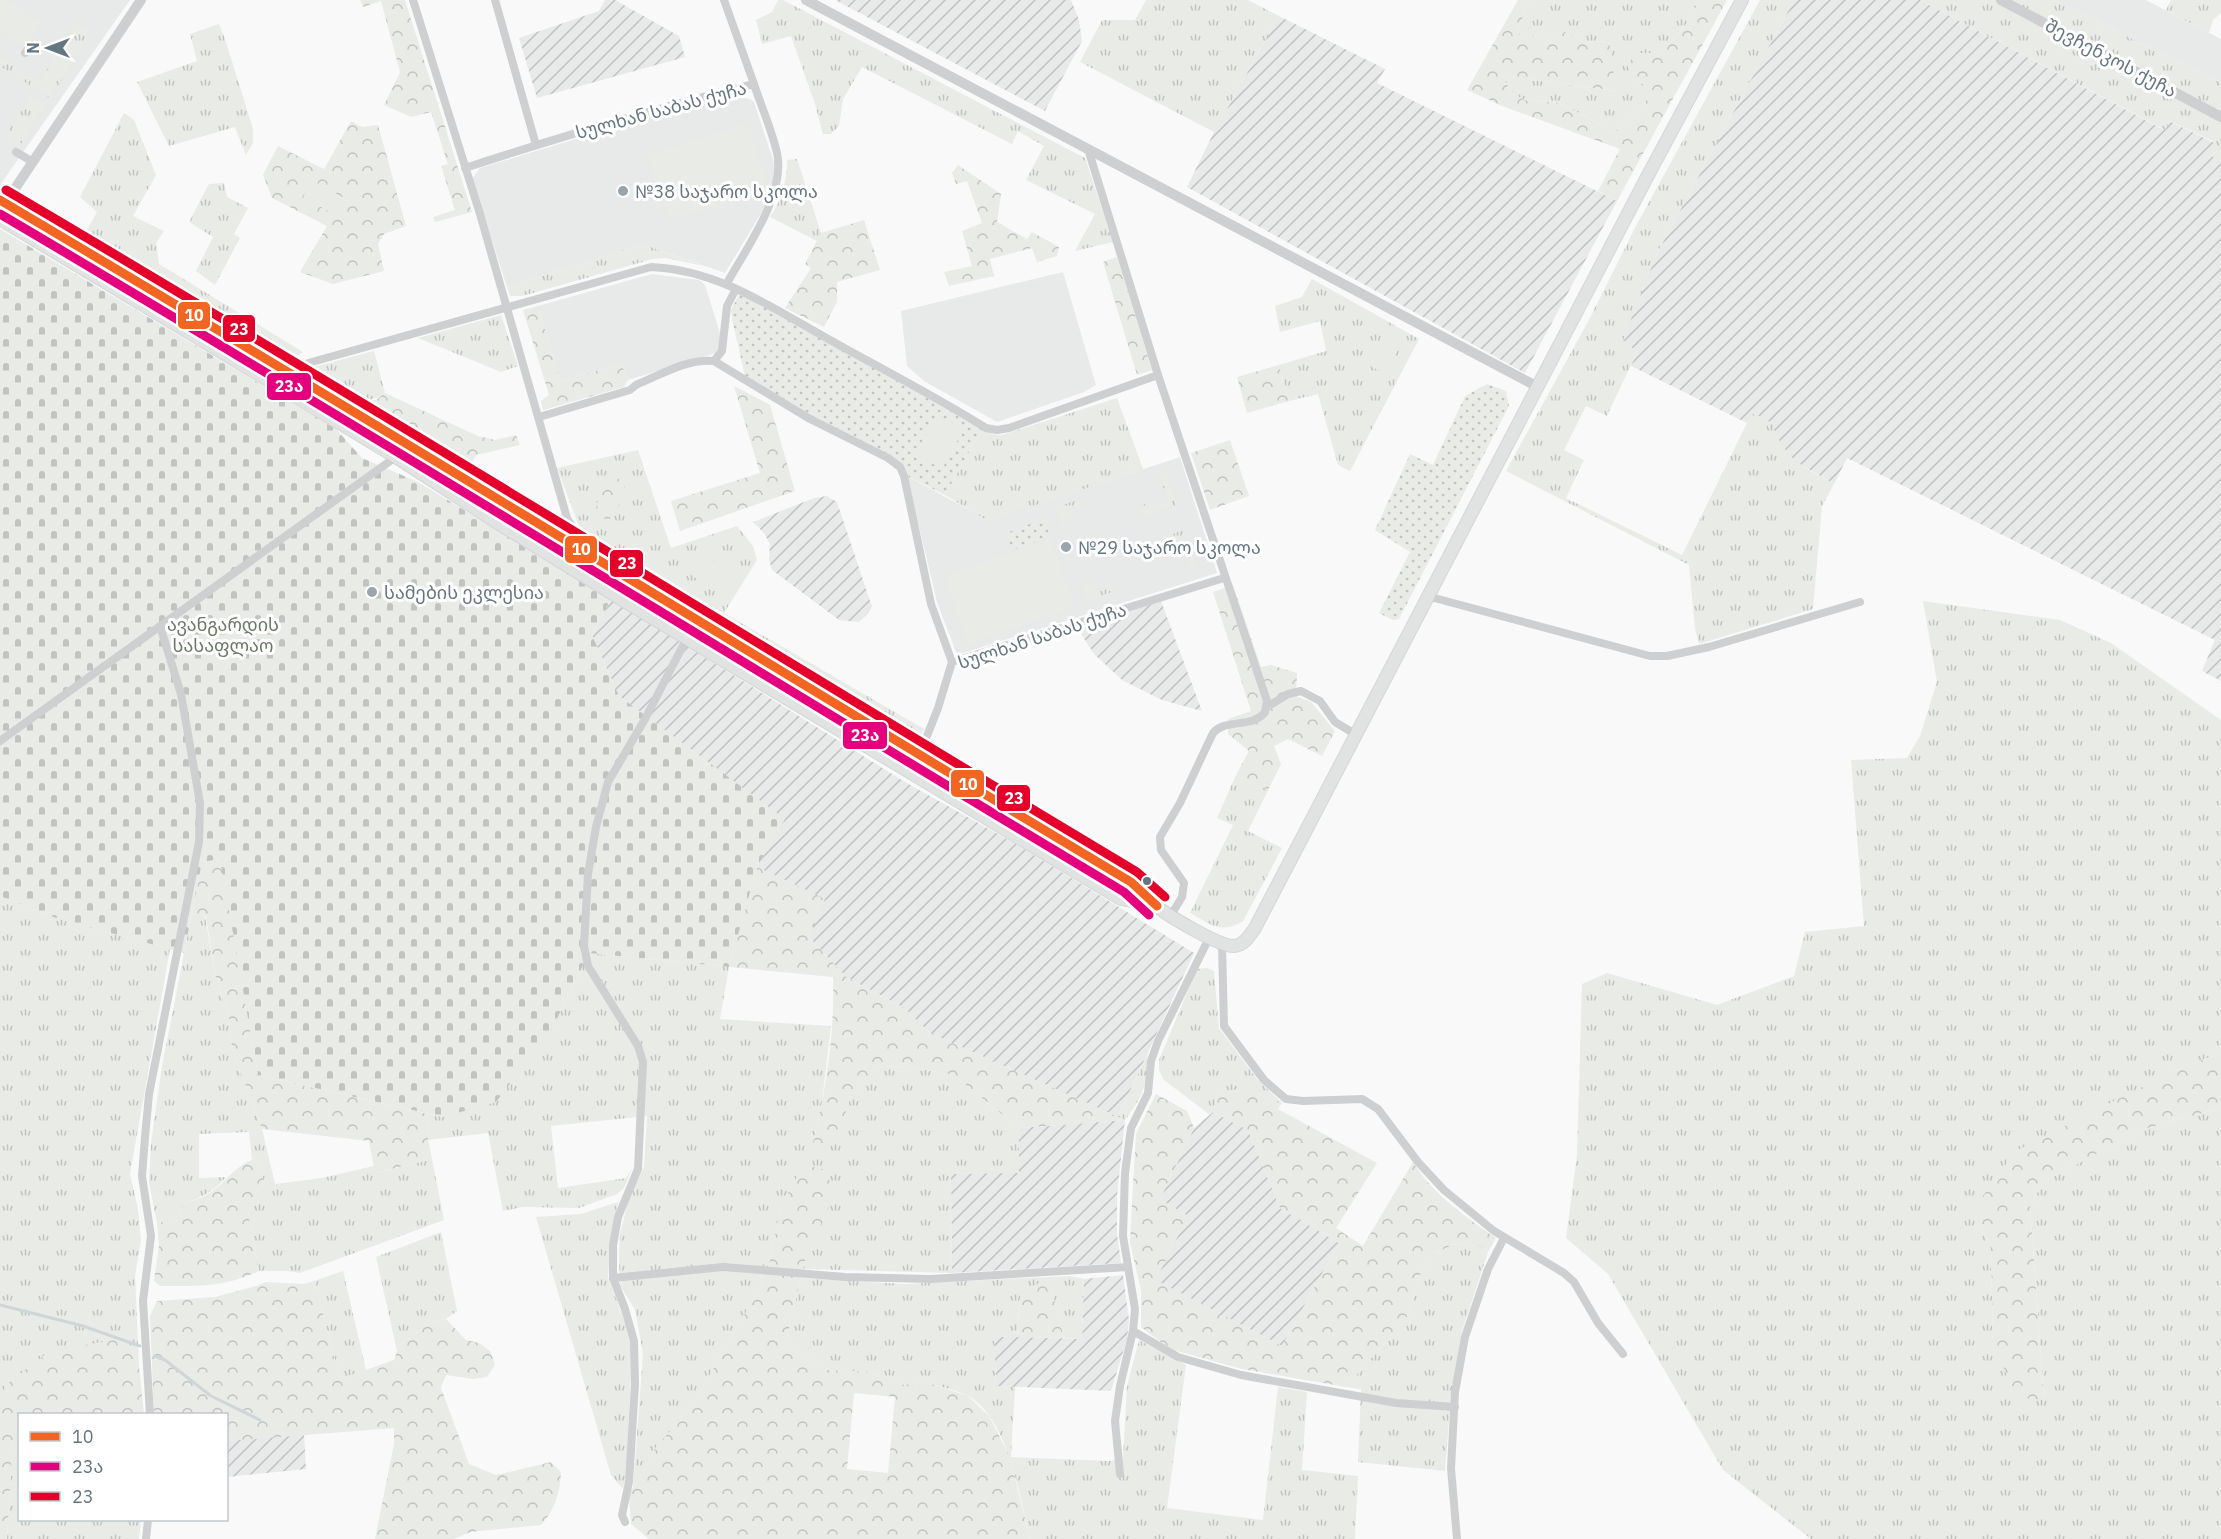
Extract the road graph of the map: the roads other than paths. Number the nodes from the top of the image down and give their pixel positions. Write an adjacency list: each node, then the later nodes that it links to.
1 (141, 0): 13 (street)
2 (413, 0): 14 (street)
3 (498, 0): 10 (street)
4 (724, 0): 8 (street)
5 (806, 0): 11 (street)
6 (1742, 0): 24 (main road)
7 (2001, 0): 9 (street, შევჩენკოს ქუჩა)
8 (754, 84): 10 (street, სულხან საბას ქუჩა); 17 (street, სულხან საბას ქუჩა)
9 (2221, 117)
10 (536, 145): 14 (street, სულხან საბას ქუჩა)
11 (1088, 149): 22 (street); 24 (street)
12 (16, 152): 13 (street)
13 (33, 162): 15 (street)
14 (465, 168): 19 (street)
15 (2, 205): 21 (main road)
16 (0, 219): 23 (main road)
17 (727, 283): 18 (street); 19 (street)
18 (736, 289): 20 (street); 22 (street)
19 (508, 307): 21 (street); 25 (street)
20 (714, 361): 25 (street); 35 (street)
21 (287, 369): 23 (street); 26 (main road)
22 (1158, 375): 30 (street)
23 (276, 385): 27 (main road)
24 (1538, 387): 31 (main road)
25 (539, 417): 28 (street)
26 (411, 446): 27 (street); 28 (main road)
27 (396, 457): 29 (main road); 33 (street)
28 (576, 547): 29 (street); 39 (main road)
29 (565, 563): 34 (main road)
30 (1224, 578): 35 (street, სულხან საბას ქუჩა); 36 (street)
31 (1427, 596): 32 (street); 37 (main road)
32 (1860, 602)
33 (160, 626): 38 (street); 51 (street)
34 (687, 638): 40 (main road); 47 (street)
35 (952, 662): 39 (street, სულხან საბას ქუჩა)
36 (1267, 707): 37 (street); 42 (street)
37 (1355, 734): 44 (main road)
38 (0, 741)
39 (920, 756): 40 (street, სულხან საბას ქუჩა); 41 (main road)
40 (912, 774): 41 (main road)
41 (1157, 906): 42 (main road)
42 (1171, 915): 43 (main road)
43 (1209, 938): 44 (main road); 46 (street)
44 (1221, 944): 45 (street)
45 (1504, 1238): 49 (street); 50 (street)
46 (1128, 1267): 47 (street); 48 (street)
47 (613, 1278): 54 (street)
48 (1133, 1331): 50 (street); 52 (street)
49 (1623, 1354)
50 (1455, 1407): 56 (street)
51 (150, 1413)
52 (1120, 1473)
53 (148, 1521): 55 (street)
54 (625, 1522)
55 (146, 1539)
56 (1457, 1539)

